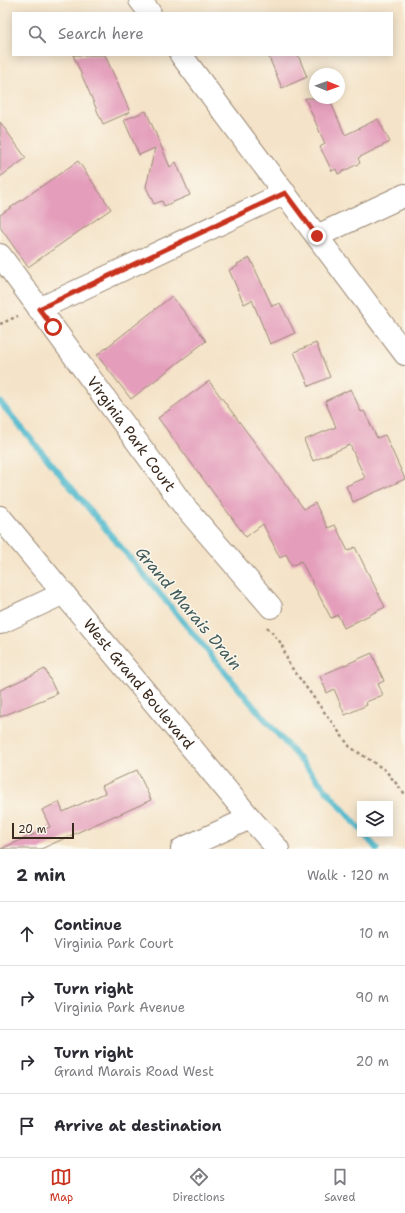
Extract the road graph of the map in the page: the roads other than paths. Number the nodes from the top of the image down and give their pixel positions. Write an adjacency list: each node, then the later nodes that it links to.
1 (140, 0): 2 (street)
2 (149, 12)
3 (183, 56): 4 (street)
4 (285, 193): 6 (street); 8 (street)
5 (405, 195): 6 (street)
6 (317, 236): 9 (street)
7 (0, 255): 8 (street, Virginia Park Court)
8 (39, 309): 12 (street, Virginia Park Court)
9 (405, 354)
10 (0, 517): 11 (street, West Grand Boulevard)
11 (64, 593): 13 (street); 14 (street, West Grand Boulevard)
12 (271, 607)
13 (0, 623)
14 (250, 818): 15 (street); 16 (street, West Grand Boulevard)
15 (182, 849)
16 (278, 849)

